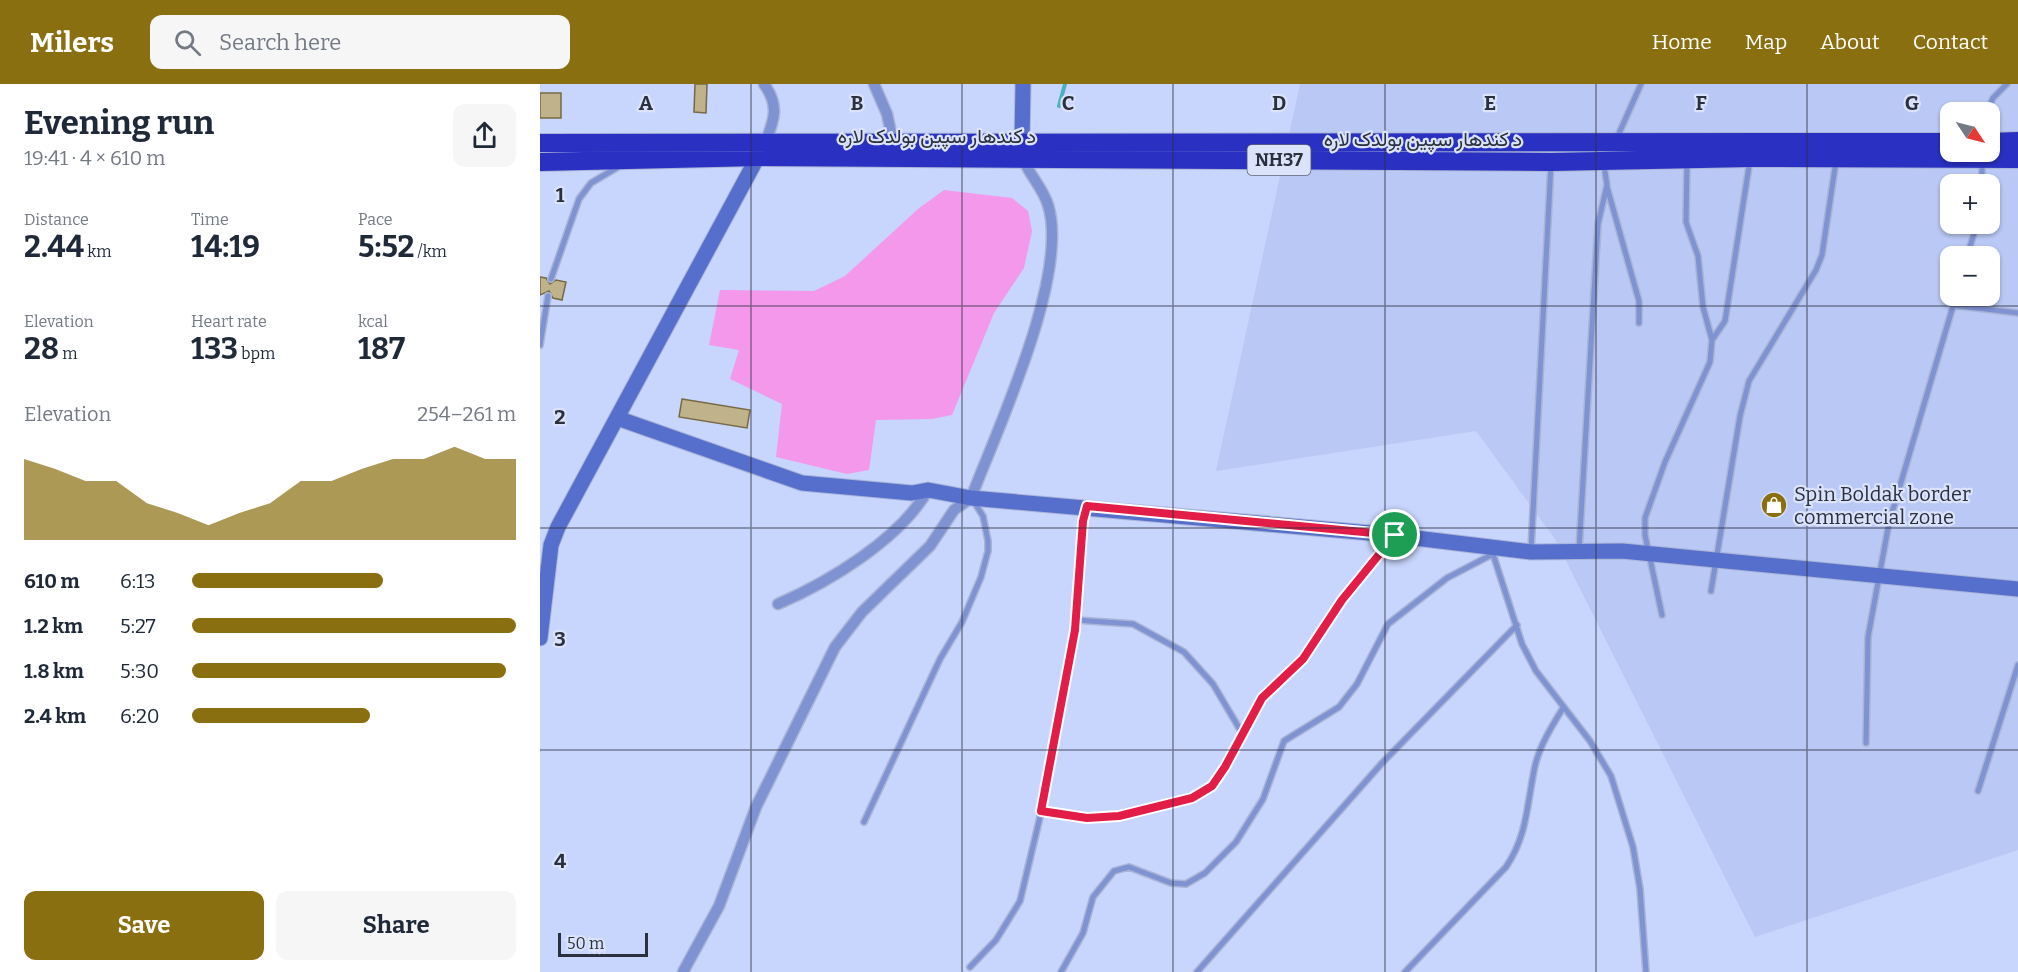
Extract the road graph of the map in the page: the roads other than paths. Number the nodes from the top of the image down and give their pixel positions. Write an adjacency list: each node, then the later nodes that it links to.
1 (764, 84): 13 (street)
2 (874, 84): 8 (street)
3 (1023, 84): 14 (street)
4 (1641, 84): 9 (lane)
5 (2007, 84): 6 (lane)
6 (1992, 102)
7 (2018, 141): 11 (highway)
8 (894, 142): 13 (highway, د کندهار سپین بولدک لاره / NH37); 14 (highway, د کندهار سپین بولدک لاره / NH37)
9 (1615, 142): 10 (highway, د کندهار سپین بولدک لاره / NH37); 14 (highway, د کندهار سپین بولدک لاره / NH37); 22 (lane)
10 (1940, 142)
11 (2000, 142)
12 (540, 143): 13 (highway, د کندهار سپین بولدک لاره / NH37)
13 (762, 149): 14 (highway, د کندهار سپین بولدک لاره / NH37); 19 (highway, د کندهار سپین بولدک لاره / NH37); 34 (street)
14 (1022, 150): 24 (highway, د کندهار سپین بولدک لاره / NH37); 36 (street)
15 (1940, 157): 21 (highway, د کندهار سپین بولدک لاره / NH37)
16 (1750, 158): 20 (highway, د کندهار سپین بولدک لاره / NH37); 21 (highway, د کندهار سپین بولدک لاره / NH37); 32 (lane)
17 (2000, 158): 18 (highway, د کندهار سپین بولدک لاره / NH37)
18 (2018, 159)
19 (629, 160): 23 (highway, د کندهار سپین بولدک لاره / NH37); 26 (lane)
20 (1688, 160): 22 (highway, د کندهار سپین بولدک لاره / NH37); 32 (lane)
21 (1837, 160): 43 (lane)
22 (1606, 161): 24 (highway, د کندهار سپین بولدک لاره / NH37); 25 (lane)
23 (540, 162)
24 (1551, 162): 41 (lane)
25 (1607, 185): 31 (lane); 40 (lane)
26 (551, 279)
27 (548, 297): 33 (lane)
28 (1953, 306): 44 (lane)
29 (1961, 306): 30 (lane)
30 (2018, 313)
31 (1639, 323)
32 (1712, 340): 42 (lane)
33 (540, 345)
34 (617, 418): 35 (street); 51 (street)
35 (928, 490): 36 (street); 47 (street)
36 (971, 498): 37 (street); 58 (lane); 60 (street)
37 (1087, 506): 38 (street); 49 (lane)
38 (1395, 535): 39 (street); 54 (lane)
39 (1492, 550): 41 (street); 50 (lane); 61 (lane)
40 (1579, 551): 41 (street); 42 (street)
41 (1531, 552)
42 (1650, 556): 43 (street); 48 (lane)
43 (1716, 561): 44 (street); 46 (lane)
44 (1879, 576): 45 (street); 55 (lane)
45 (2018, 589)
46 (1711, 591)
47 (778, 604)
48 (1662, 615)
49 (1076, 620): 54 (lane); 57 (lane)
50 (1516, 626): 53 (lane); 62 (lane)
51 (540, 638)
52 (2018, 665): 56 (lane)
53 (1563, 708): 63 (lane); 64 (lane)
54 (1242, 733): 57 (lane)
55 (1866, 743)
56 (1978, 791)
57 (1041, 811): 59 (lane)
58 (864, 822)
59 (970, 967)
60 (683, 972)
61 (1061, 972)
62 (1197, 972)
63 (1405, 972)
64 (1646, 972)

